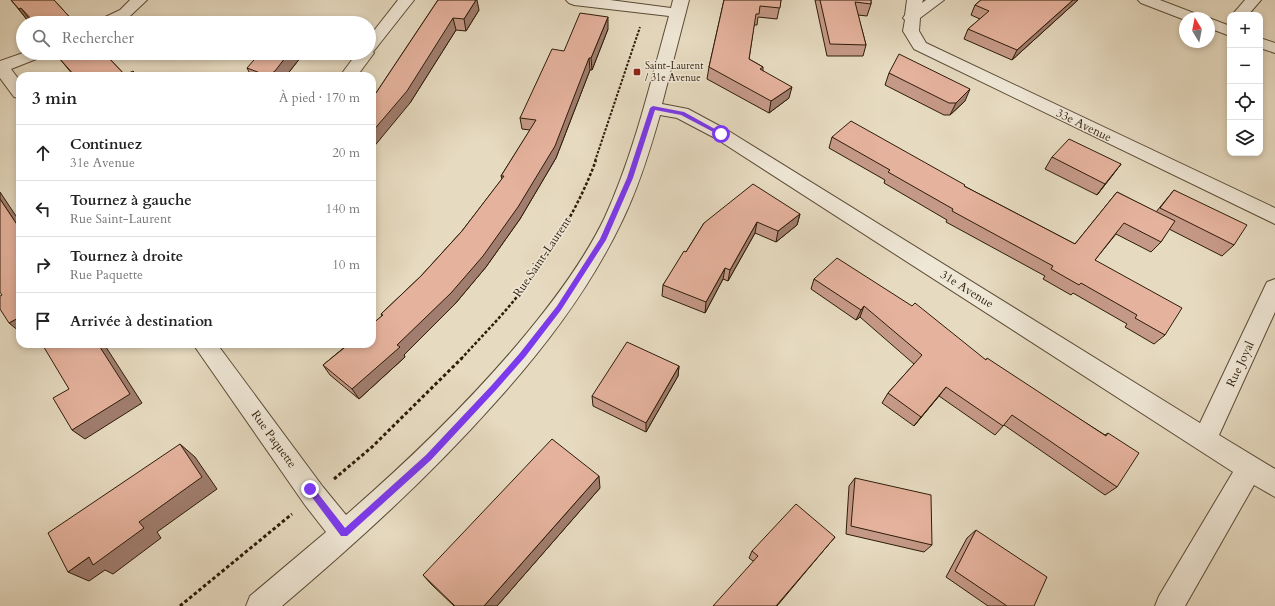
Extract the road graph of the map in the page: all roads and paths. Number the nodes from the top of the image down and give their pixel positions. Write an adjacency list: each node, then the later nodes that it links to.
1 (139, 0): 11 (street)
2 (406, 0): 16 (street)
3 (574, 0): 8 (street)
4 (915, 0): 12 (street)
5 (936, 0): 12 (street)
6 (1146, 0): 9 (street)
7 (1253, 0): 10 (street)
8 (679, 6): 24 (street)
9 (1179, 12)
10 (1243, 12)
11 (118, 16)
12 (911, 18): 25 (street, 33e Avenue)
13 (641, 23): 29 (path, Rue Saint-Laurent)
14 (1215, 25): 15 (street)
15 (1227, 29)
16 (376, 39)
17 (1263, 44): 18 (street)
18 (1275, 48)
19 (18, 60): 21 (street)
20 (361, 60): 22 (street)
21 (0, 66): 23 (street)
22 (351, 72)
23 (16, 88)
24 (653, 108): 28 (street, 31e Avenue); 33 (street)
25 (1275, 217)
26 (1275, 288): 28 (street, Rue Joyal)
27 (207, 348): 33 (street, Rue Paquette)
28 (1205, 439): 30 (street, 31e Avenue)
29 (372, 447)
30 (1250, 467): 31 (street, 31e Avenue); 36 (street)
31 (1275, 484)
32 (277, 527): 34 (path)
33 (344, 533): 35 (street)
34 (180, 606)
35 (260, 606)
36 (1168, 606)

